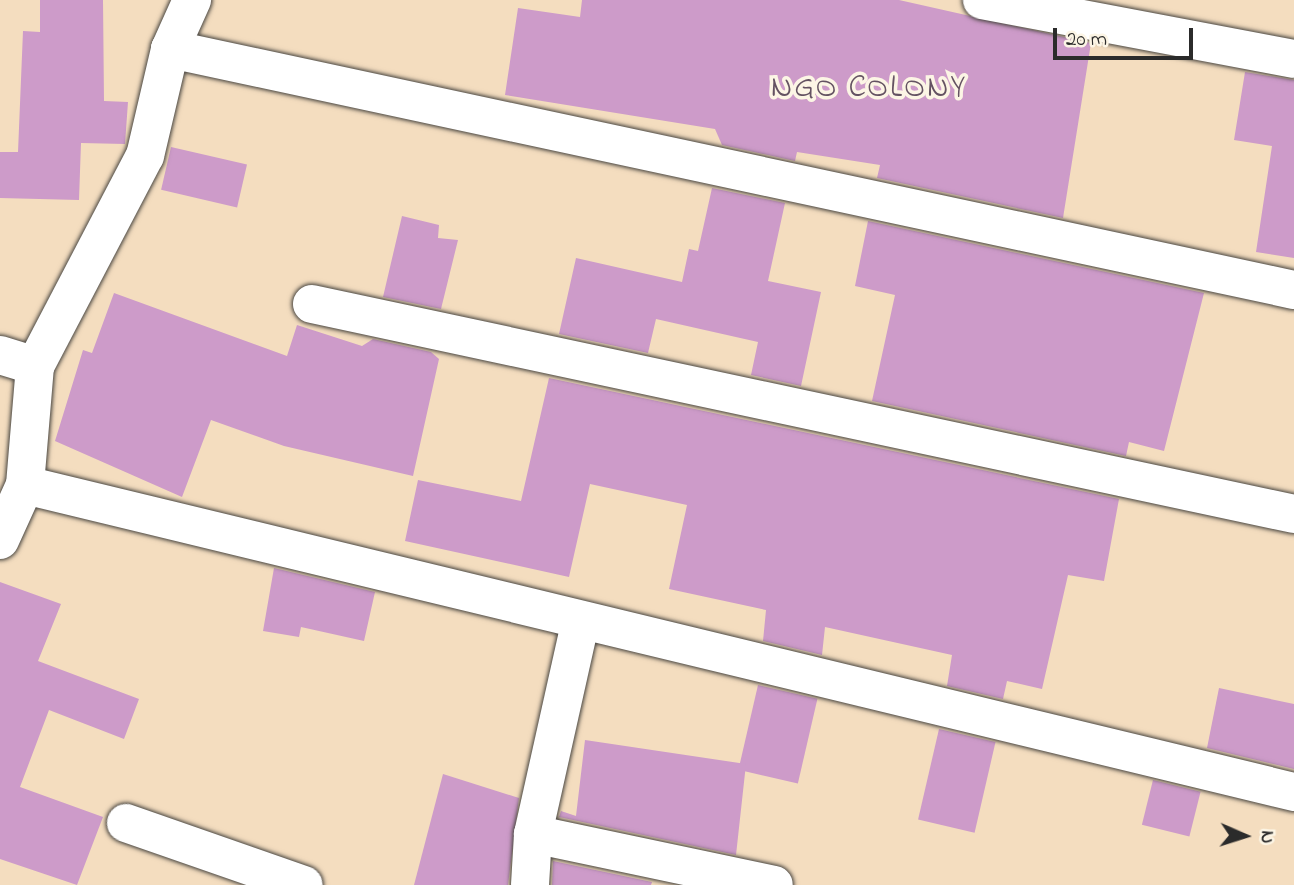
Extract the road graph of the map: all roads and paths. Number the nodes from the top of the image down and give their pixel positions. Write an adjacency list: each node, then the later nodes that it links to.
1 (192, 0): 3 (street)
2 (982, 0): 4 (street)
3 (170, 49): 5 (street); 7 (street)
4 (1294, 59)
5 (1294, 290)
6 (312, 303): 9 (street)
7 (18, 360): 8 (street)
8 (25, 485): 10 (street); 11 (street)
9 (1294, 514)
10 (0, 540)
11 (580, 623): 12 (street); 14 (street)
12 (1294, 792)
13 (126, 823): 15 (street)
14 (533, 834): 16 (street); 17 (street)
15 (304, 885)
16 (530, 885)
17 (774, 885)

